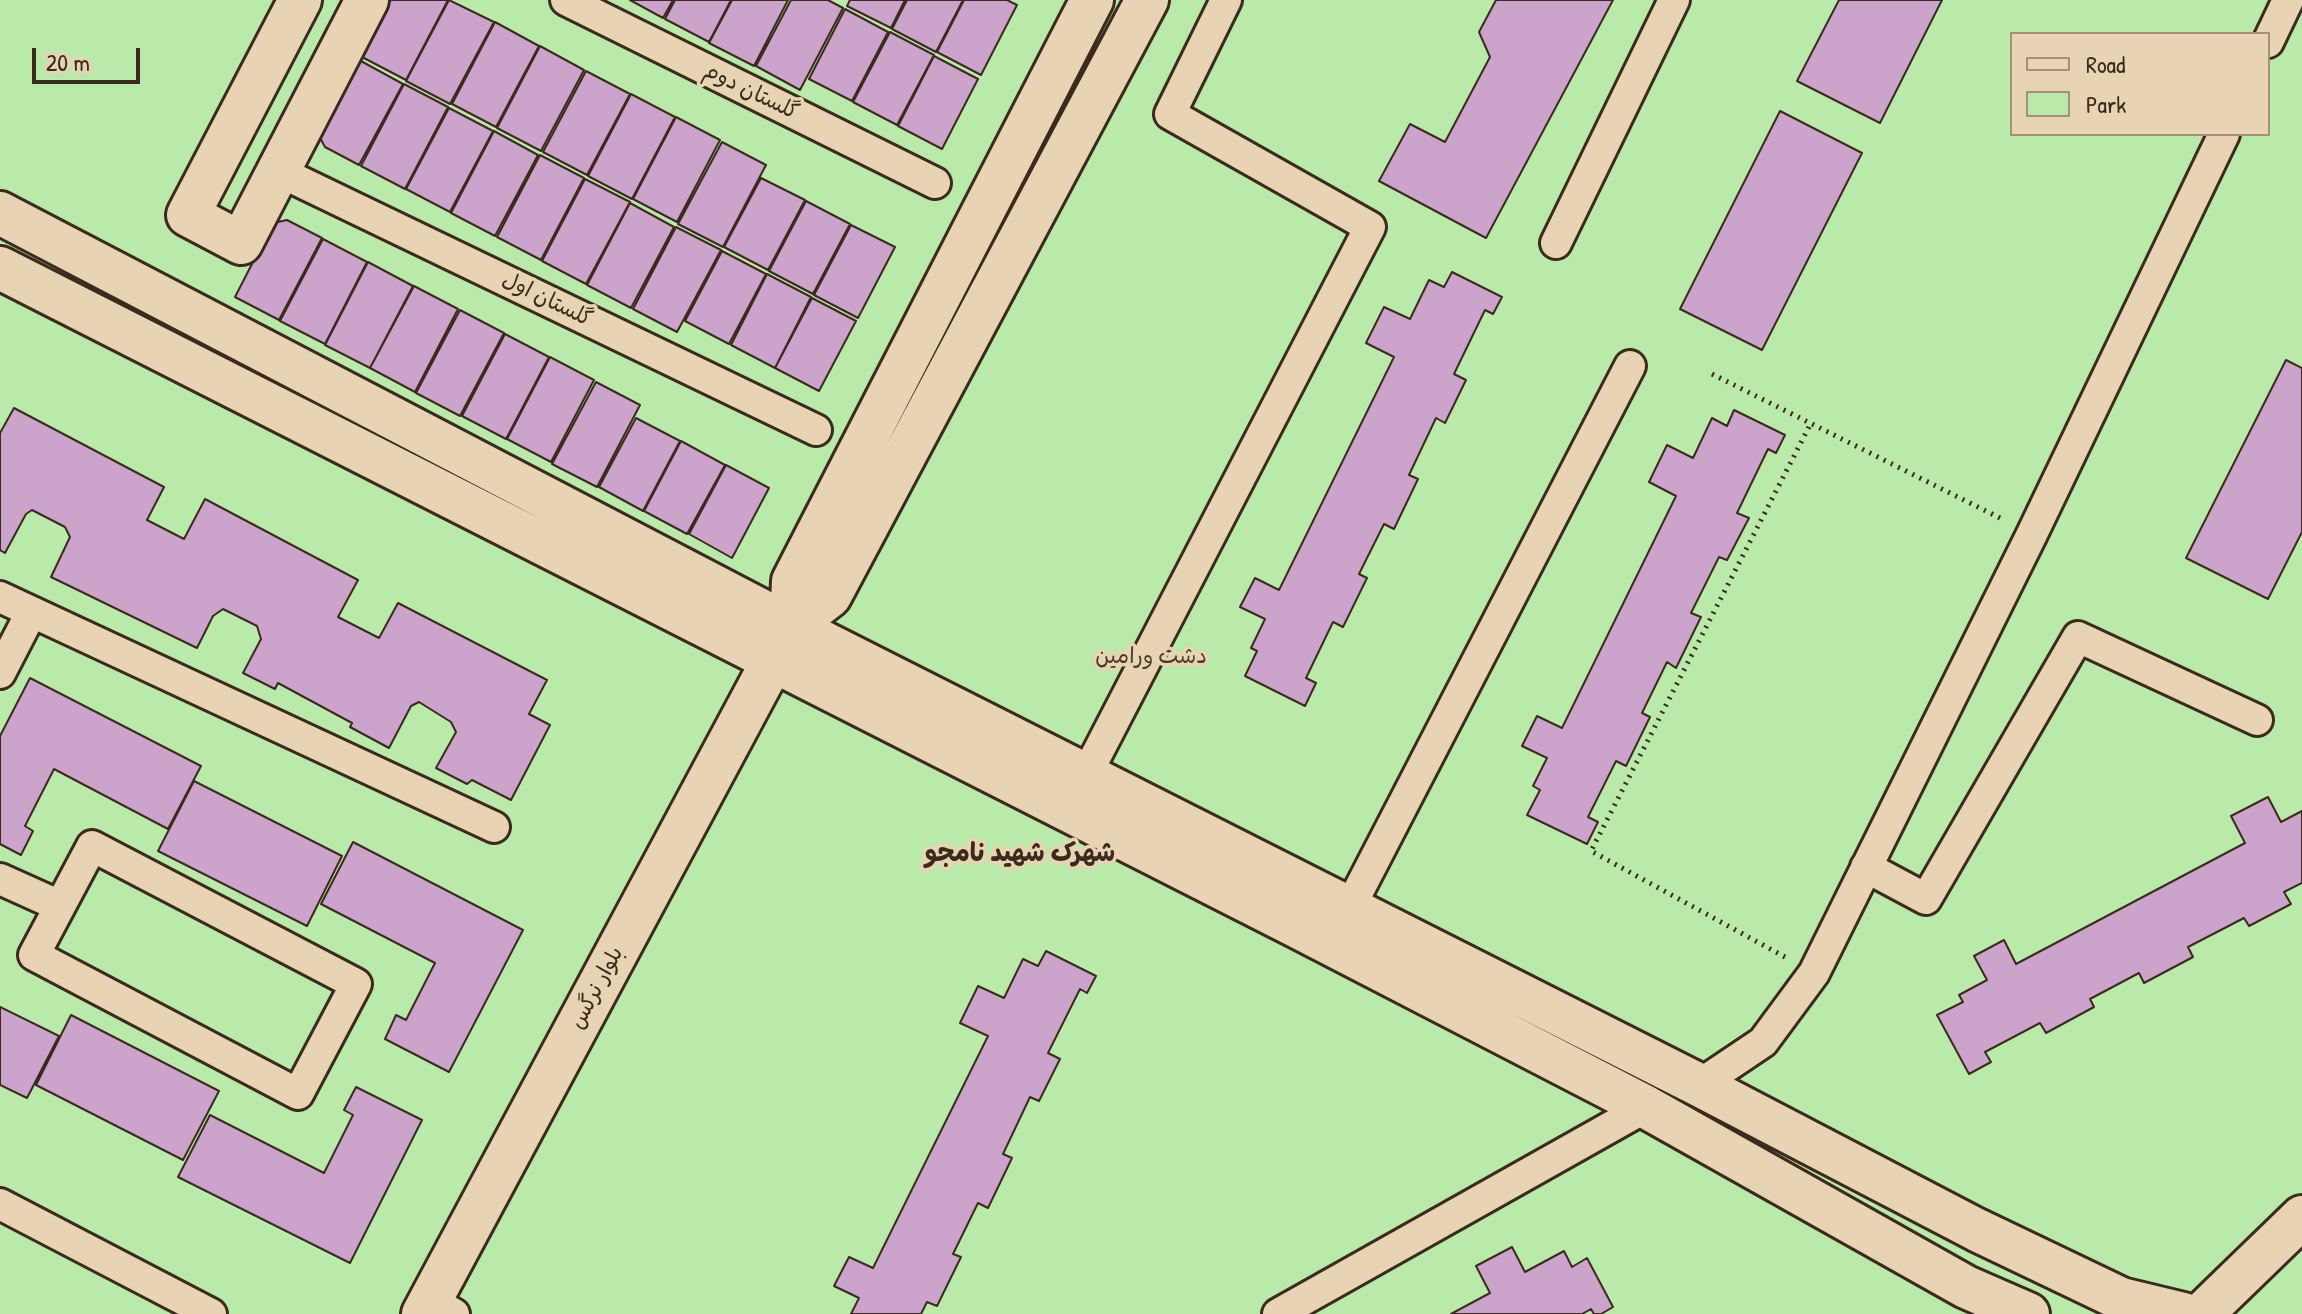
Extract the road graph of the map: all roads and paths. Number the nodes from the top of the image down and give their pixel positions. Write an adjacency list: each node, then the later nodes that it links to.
1 (300, 0): 11 (street)
2 (367, 0): 11 (street)
3 (566, 0): 12 (street, گلستان دوم)
4 (1092, 0): 23 (street)
5 (1147, 0): 23 (street)
6 (1674, 0): 14 (street)
7 (2288, 0): 9 (street)
8 (1216, 4): 27 (street)
9 (2270, 38)
10 (2223, 136): 20 (street)
11 (278, 171): 19 (street, گلستان اول)
12 (935, 183)
13 (0, 213): 23 (street)
14 (1556, 243)
15 (0, 268): 24 (street)
16 (1630, 366): 32 (street)
17 (1712, 374): 18 (path)
18 (1811, 423): 20 (path); 33 (path)
19 (816, 430)
20 (2032, 534): 29 (street)
21 (0, 597): 22 (street)
22 (31, 613): 25 (street); 28 (street)
23 (791, 626): 24 (street, بلوار نرگس); 27 (street)
24 (772, 662): 35 (street); 38 (street, بلوار نرگس)
25 (0, 673)
26 (2257, 720): 29 (street)
27 (1086, 775): 32 (street)
28 (494, 827)
29 (1866, 867): 33 (street)
30 (0, 879): 31 (street)
31 (60, 906): 31 (street)
32 (1350, 907): 34 (street)
33 (1814, 973): 34 (street)
34 (1699, 1085): 42 (street)
35 (1646, 1107): 40 (street); 41 (street)
36 (0, 1204): 39 (street)
37 (2302, 1217): 43 (street)
38 (436, 1309)
39 (211, 1314)
40 (1278, 1314)
41 (2028, 1314)
42 (2183, 1314)
43 (2202, 1314)

